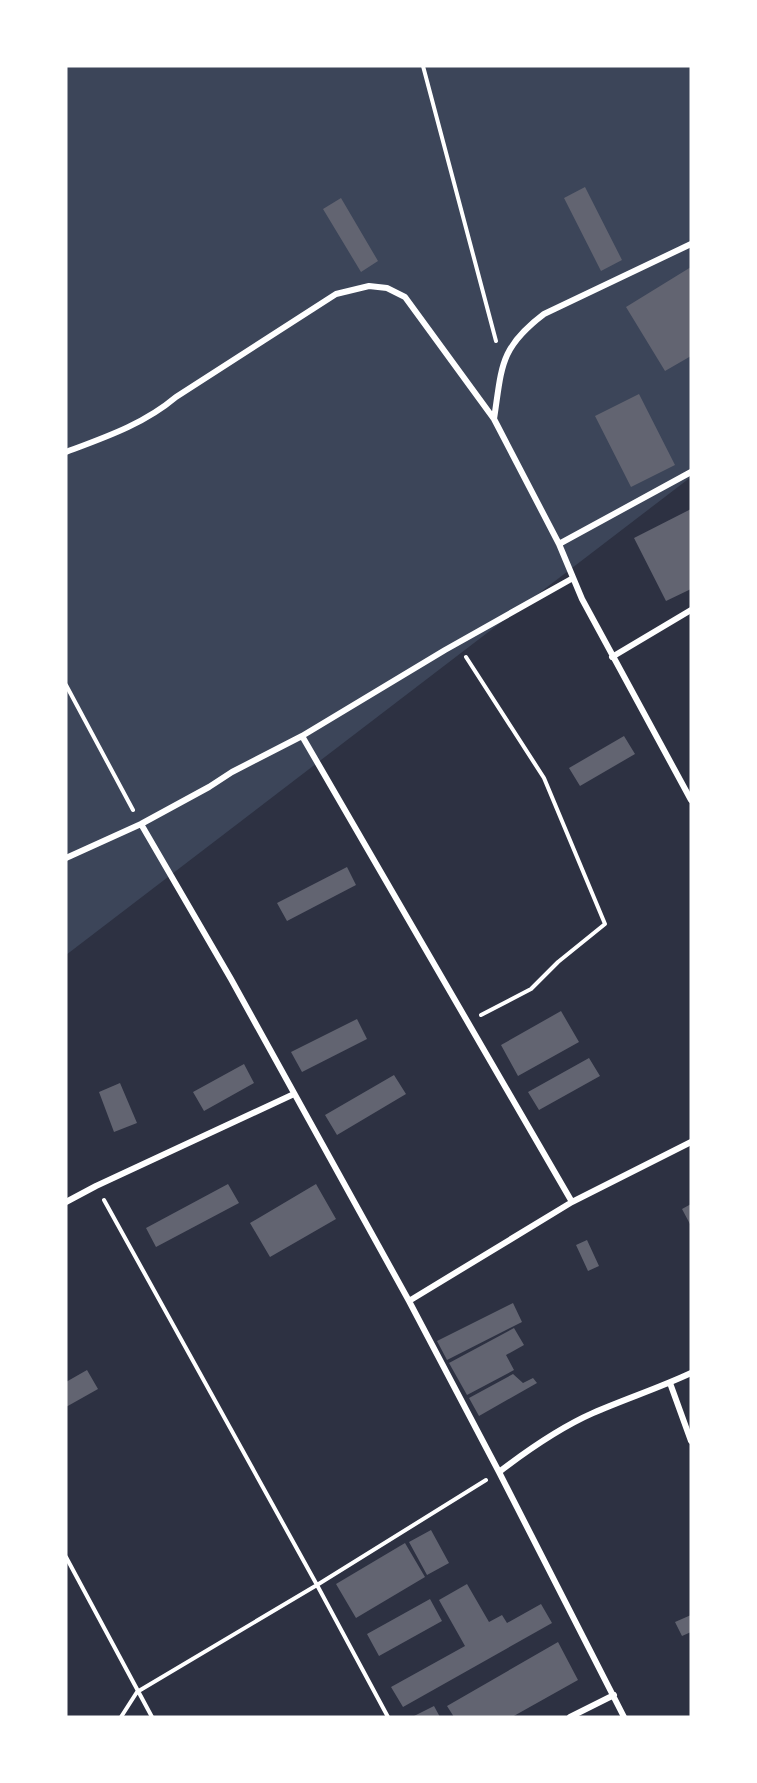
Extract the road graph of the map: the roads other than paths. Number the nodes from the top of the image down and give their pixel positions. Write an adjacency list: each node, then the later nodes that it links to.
1 (691, 244): 2 (street)
2 (494, 419): 3 (street); 5 (street)
3 (66, 452)
4 (691, 472): 5 (street)
5 (559, 544): 6 (street)
6 (573, 578): 8 (street); 9 (street)
7 (691, 609): 8 (street)
8 (612, 657): 10 (street)
9 (302, 736): 11 (street); 16 (street)
10 (691, 800)
11 (141, 824): 12 (street); 13 (street)
12 (66, 858)
13 (294, 1094): 15 (street); 17 (street)
14 (691, 1142): 16 (street)
15 (66, 1202)
16 (572, 1202): 17 (street)
17 (409, 1301): 21 (street)
18 (691, 1372): 19 (street)
19 (670, 1383): 20 (street); 21 (street)
20 (691, 1441)
21 (499, 1472): 22 (street)
22 (614, 1695): 23 (street); 24 (street)
23 (570, 1717)
24 (624, 1717)

